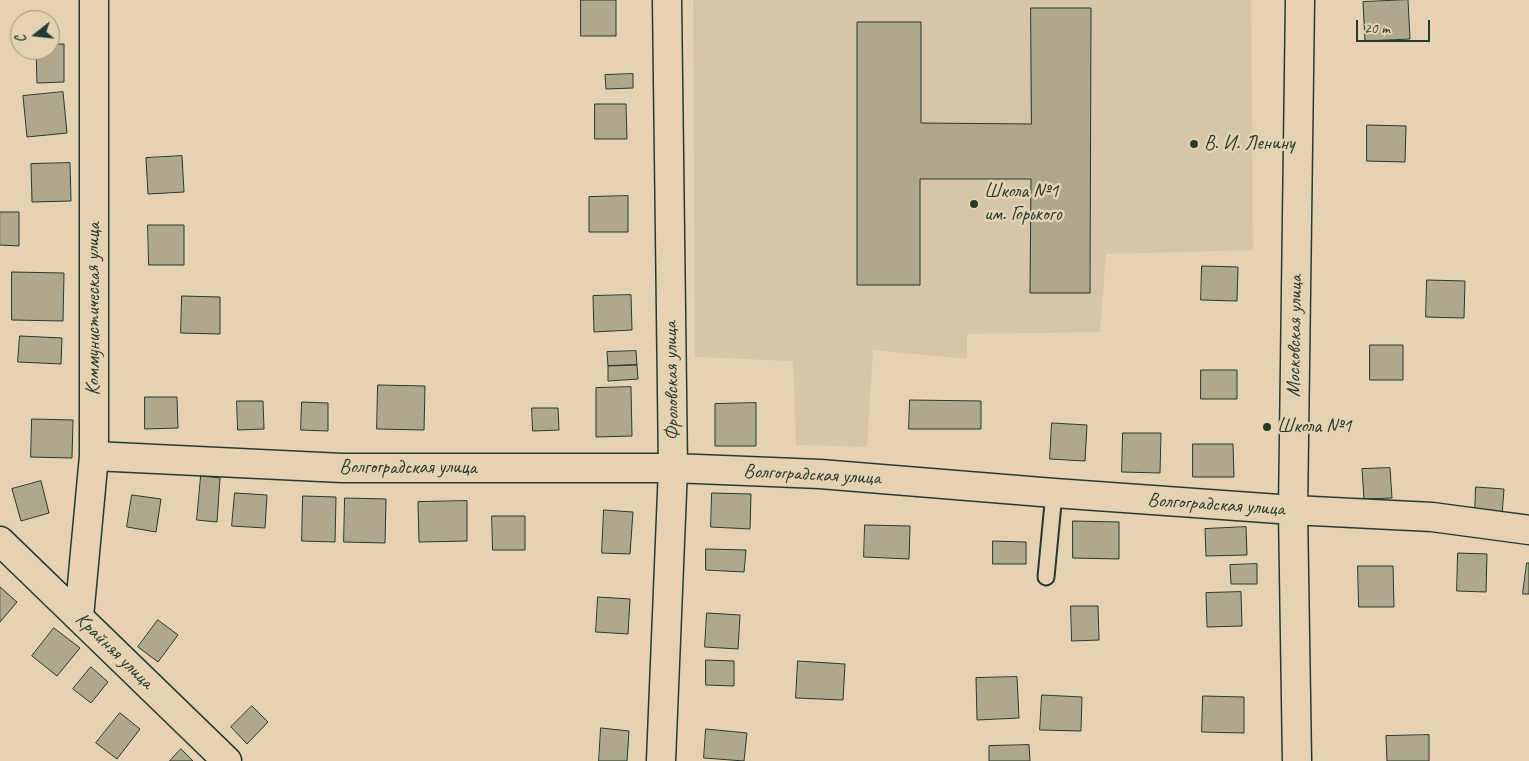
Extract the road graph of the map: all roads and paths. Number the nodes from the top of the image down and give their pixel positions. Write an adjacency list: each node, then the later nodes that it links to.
1 (94, 0): 4 (street, Коммунистическая улица)
2 (667, 0): 5 (street, Фроловская улица)
3 (1300, 0): 7 (street, Московская улица)
4 (94, 456): 5 (street, Волгоградская улица); 11 (street, Коммунистическая улица)
5 (673, 468): 6 (street, Волгоградская улица); 13 (street, Фроловская улица)
6 (1054, 493): 7 (street, Волгоградская улица); 10 (lane)
7 (1293, 510): 8 (street, Волгоградская улица); 14 (street, Московская улица)
8 (1529, 530)
9 (0, 541): 11 (street, Крайняя улица)
10 (1046, 578)
11 (79, 616): 12 (street, Крайняя улица)
12 (227, 761)
13 (661, 761)
14 (1297, 761)

